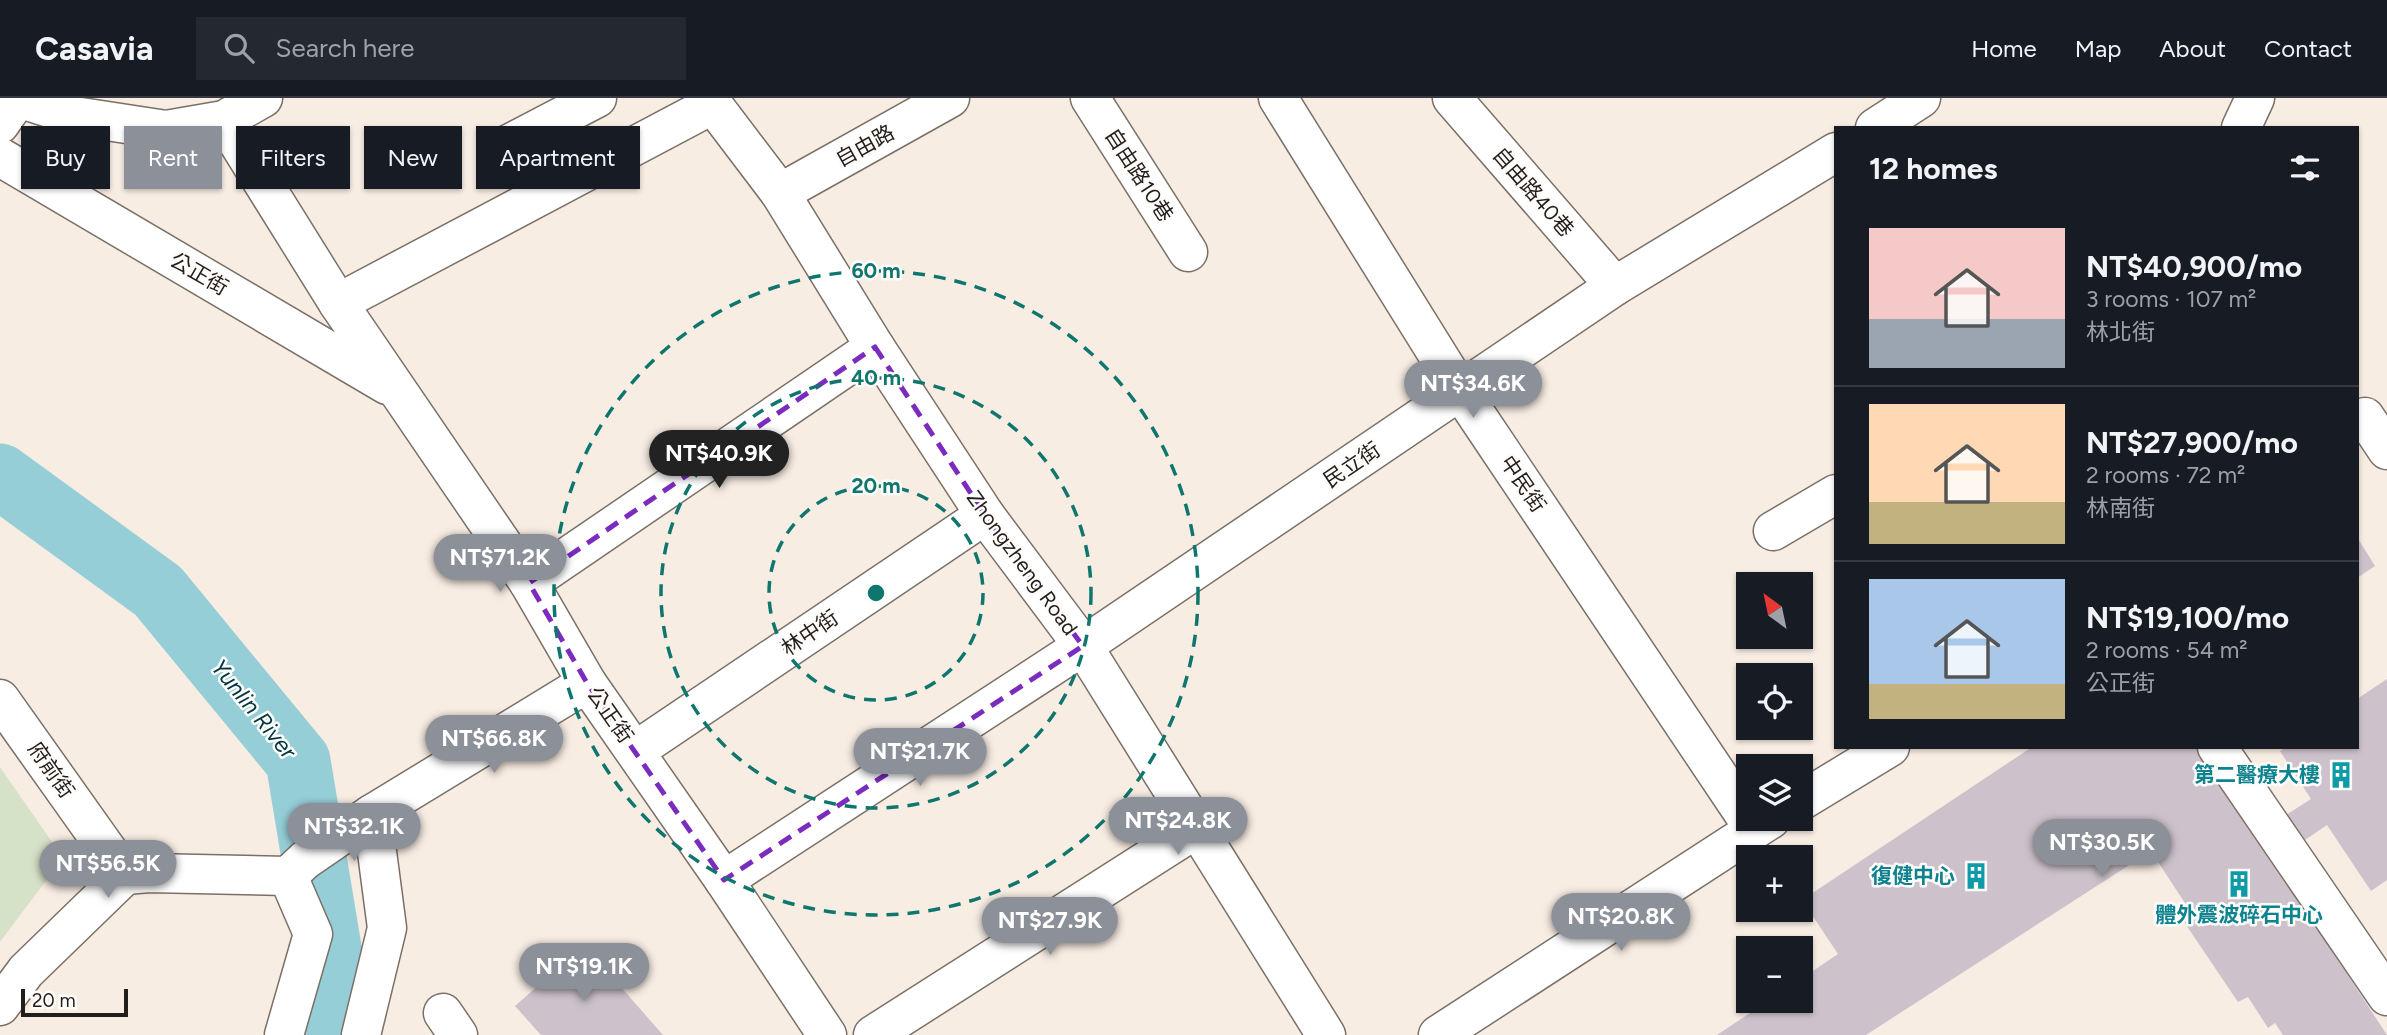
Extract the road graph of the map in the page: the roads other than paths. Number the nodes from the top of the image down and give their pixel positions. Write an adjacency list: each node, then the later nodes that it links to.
1 (18, 98): 11 (street); 12 (street)
2 (262, 98): 11 (street)
3 (597, 98): 13 (street)
4 (950, 98): 18 (street, 自由路)
5 (1090, 98): 19 (street, 自由路10巷)
6 (1278, 98): 24 (street, 中民街)
7 (1452, 98): 20 (street, 自由路40巷)
8 (1921, 98): 14 (street)
9 (2255, 98): 15 (street)
10 (710, 101): 18 (street, Zhongzheng Road); 21 (street)
11 (224, 120): 21 (street, 公正街)
12 (0, 124)
13 (544, 126)
14 (1878, 126)
15 (2242, 126)
16 (1834, 153): 20 (street, 民立街)
17 (0, 157): 23 (street, 公正街)
18 (780, 193): 22 (street, Zhongzheng Road)
19 (1188, 252)
20 (1615, 286): 24 (street, 民立街)
21 (338, 303): 23 (street, 公正街)
22 (875, 347): 28 (street, Zhongzheng Road); 30 (street)
23 (398, 391): 30 (street, 公正街)
24 (1461, 392): 31 (street, 民立街); 37 (street, 中民街)
25 (2370, 414): 26 (street)
26 (2387, 450)
27 (1834, 495): 29 (street)
28 (985, 515): 31 (street, Zhongzheng Road); 36 (street, 林中街)
29 (1773, 531)
30 (529, 583): 32 (street, 公正街)
31 (1083, 646): 40 (street, Zhongzheng Road); 44 (street, 民立街)
32 (587, 683): 36 (street, 公正街); 39 (street)
33 (0, 699): 43 (street, 府前街)
34 (1888, 749): 38 (street)
35 (2218, 749): 45 (street)
36 (635, 751): 44 (street, 公正街)
37 (1736, 787)
38 (1813, 794)
39 (371, 815): 42 (street); 48 (street)
40 (1196, 830): 50 (street); 51 (street, Zhongzheng Road)
41 (1751, 831): 52 (street)
42 (296, 868): 43 (street); 47 (street)
43 (125, 876): 46 (street)
44 (724, 880): 49 (street, 公正街)
45 (2387, 996)
46 (0, 1006)
47 (284, 1035)
48 (361, 1035)
49 (827, 1035)
50 (873, 1035)
51 (1326, 1035)
52 (1438, 1035)

